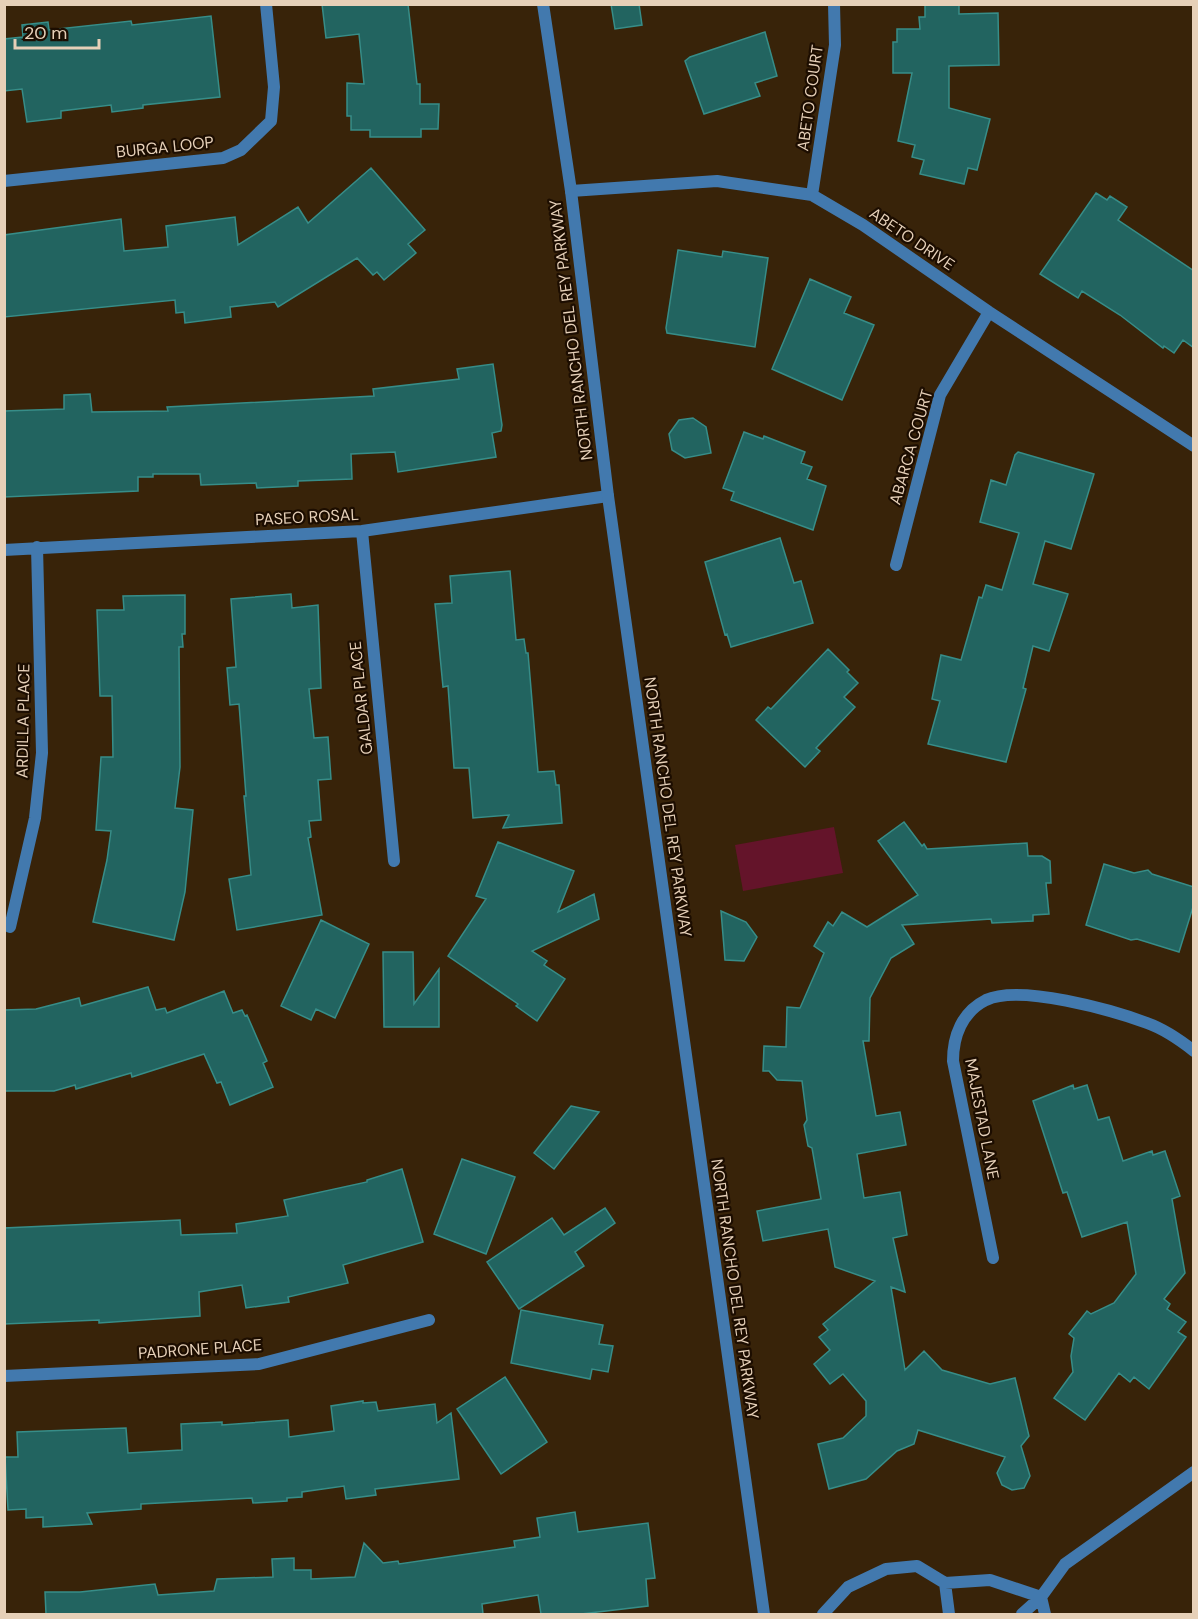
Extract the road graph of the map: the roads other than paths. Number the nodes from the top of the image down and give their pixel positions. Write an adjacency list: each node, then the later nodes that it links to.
1 (266, 4): 4 (street, BURGA LOOP)
2 (543, 4): 5 (street, NORTH RANCHO DEL REY PARKWAY)
3 (834, 4): 6 (street, ABETO COURT)
4 (4, 181)
5 (571, 191): 6 (street, ABETO DRIVE); 9 (street, NORTH RANCHO DEL REY PARKWAY)
6 (812, 195): 7 (street, ABETO DRIVE)
7 (988, 312): 8 (street, ABETO DRIVE); 13 (street, ABARCA COURT)
8 (1194, 446)
9 (608, 496): 10 (street, PASEO ROSAL); 23 (street, NORTH RANCHO DEL REY PARKWAY)
10 (362, 531): 11 (street, PASEO ROSAL); 14 (street, GALDAR PLACE)
11 (37, 547): 12 (street, PASEO ROSAL); 15 (street, ARDILLA PLACE)
12 (4, 550)
13 (896, 565)
14 (394, 861)
15 (10, 927)
16 (1194, 1052): 17 (street, MAJESTAD LANE)
17 (993, 1258)
18 (429, 1320): 19 (street, PADRONE PLACE)
19 (4, 1376)
20 (1194, 1472): 22 (street)
21 (945, 1583): 22 (street); 24 (street); 25 (street)
22 (1041, 1597): 26 (street); 27 (street)
23 (764, 1614)
24 (823, 1614)
25 (949, 1614)
26 (1022, 1614)
27 (1045, 1614)

